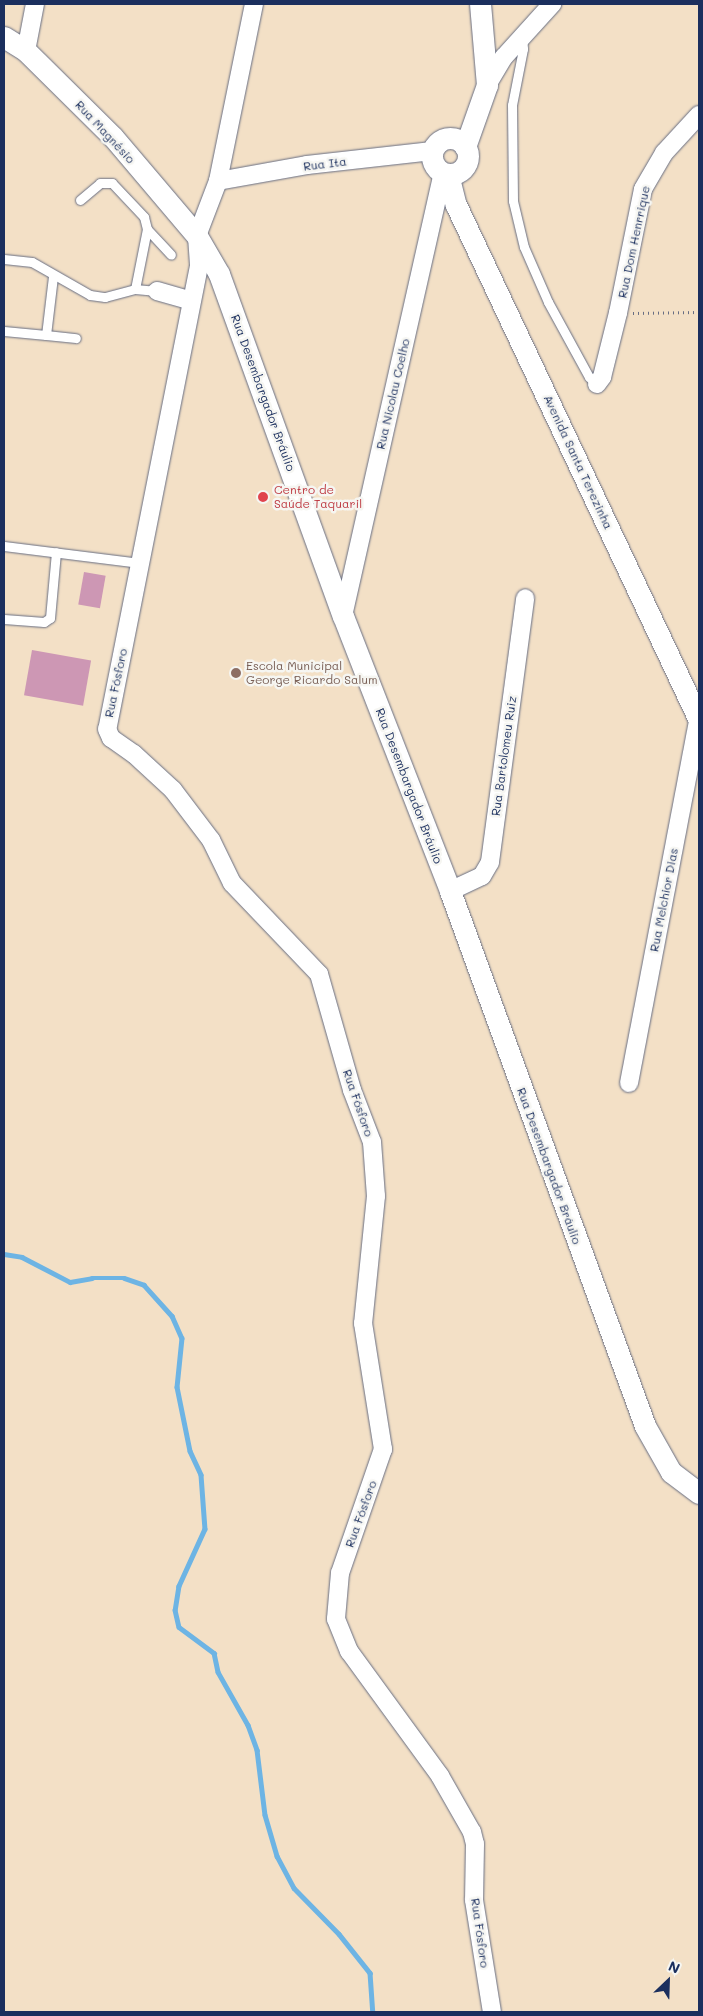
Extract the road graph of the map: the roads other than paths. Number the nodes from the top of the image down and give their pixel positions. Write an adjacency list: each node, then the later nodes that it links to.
1 (36, 4): 7 (street)
2 (254, 4): 13 (street)
3 (480, 4): 8 (street)
4 (552, 4): 6 (street)
5 (4, 37): 7 (street, Rua Magnésio)
6 (522, 37): 8 (street); 26 (lane)
7 (26, 51): 16 (street, Rua Magnésio)
8 (486, 76): 10 (street)
9 (699, 115): 26 (street, Rua Dom Henrrique)
10 (460, 143): 11 (street); 12 (street)
11 (432, 151): 12 (street); 13 (street, Rua Ita)
12 (450, 173): 31 (street, Rua Nicolau Coelho); 33 (street, Avenida Santa Terezinha)
13 (218, 181): 16 (street)
14 (80, 200): 15 (lane)
15 (147, 229): 17 (lane); 20 (lane)
16 (197, 236): 22 (street, Rua Fósforo); 31 (street, Rua Desembargador Bráulio)
17 (171, 255)
18 (4, 259): 19 (lane)
19 (53, 276): 20 (lane); 24 (lane)
20 (135, 289): 21 (lane)
21 (158, 291): 22 (street)
22 (191, 301): 29 (street, Rua Fósforo)
23 (4, 332): 24 (lane)
24 (46, 335): 25 (lane)
25 (76, 338)
26 (597, 384)
27 (4, 546): 28 (lane)
28 (56, 552): 29 (lane); 32 (lane)
29 (140, 563): 37 (street, Rua Fósforo)
30 (525, 598): 34 (street, Rua Bartolomeu Ruiz)
31 (343, 616): 34 (street, Rua Desembargador Bráulio)
32 (4, 619)
33 (699, 718): 35 (street, Rua Melchior Dias)
34 (450, 891): 36 (street, Rua Desembargador Bráulio)
35 (629, 1083)
36 (699, 1493)
37 (492, 2012)

